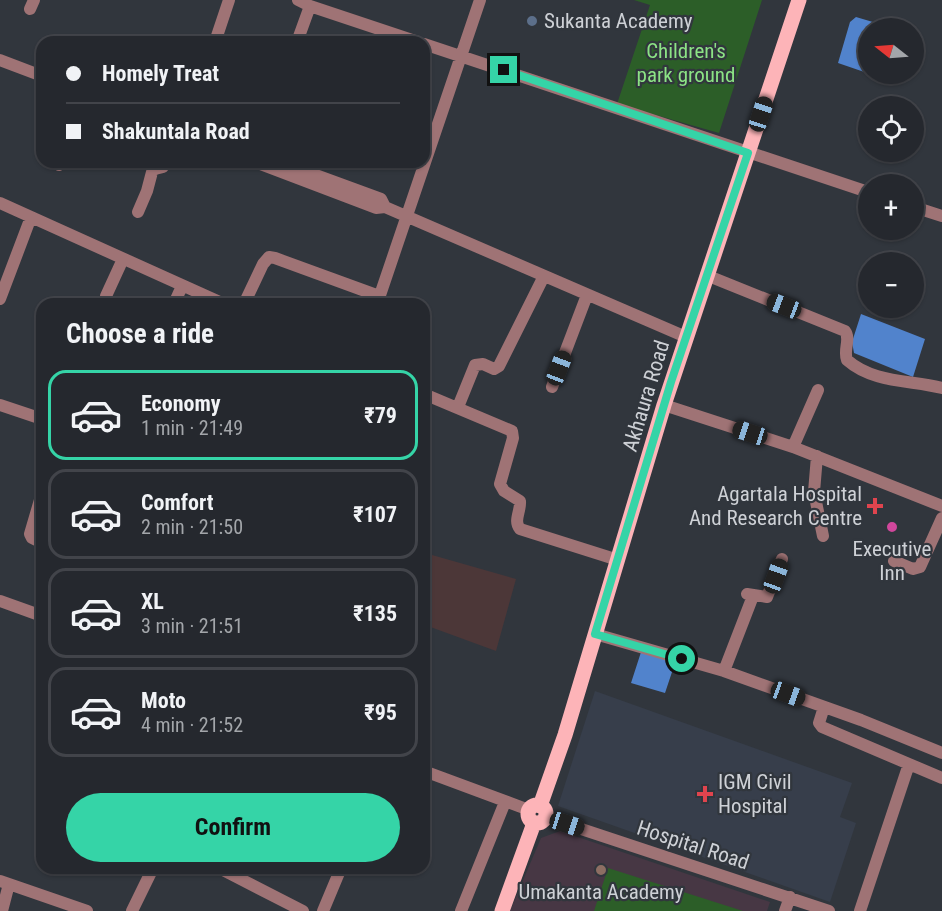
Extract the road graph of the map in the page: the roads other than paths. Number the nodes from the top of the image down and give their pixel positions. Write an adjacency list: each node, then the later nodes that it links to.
1 (229, 0): 6 (street)
2 (298, 0): 5 (street)
3 (480, 0): 10 (street)
4 (799, 0): 16 (main road, Akhaura Road)
5 (310, 6): 7 (street); 8 (street)
6 (217, 36)
7 (299, 36)
8 (400, 36)
9 (430, 46): 10 (street)
10 (462, 56): 15 (street); 16 (street)
11 (0, 60): 13 (street)
12 (0, 67): 14 (street)
13 (36, 74)
14 (36, 80)
15 (430, 152)
16 (748, 153): 21 (street); 30 (main road, Akhaura Road)
17 (159, 168): 25 (street)
18 (271, 168): 23 (street)
19 (296, 168): 23 (street)
20 (425, 168): 28 (street)
21 (858, 189)
22 (0, 203): 27 (street)
23 (385, 207): 28 (street)
24 (924, 210): 26 (street)
25 (138, 212)
26 (942, 216)
27 (31, 217): 29 (street); 40 (street)
28 (408, 218): 31 (street); 39 (street)
29 (123, 259): 32 (street); 34 (street)
30 (706, 275): 41 (main road, Akhaura Road); 43 (street)
31 (544, 276): 33 (street); 48 (street)
32 (182, 286): 35 (street); 36 (street)
33 (587, 295): 41 (street); 42 (street)
34 (106, 298)
35 (177, 298)
36 (210, 298)
37 (247, 298): 38 (street)
38 (373, 298)
39 (379, 298)
40 (0, 299)
41 (686, 337): 47 (main road, Akhaura Road)
42 (552, 387)
43 (942, 388)
44 (818, 390): 50 (street)
45 (430, 396): 48 (street)
46 (0, 405): 49 (street)
47 (664, 405): 50 (street); 58 (main road, Akhaura Road)
48 (458, 407): 58 (street)
49 (36, 417)
50 (793, 447): 51 (street)
51 (817, 456): 52 (street); 55 (street)
52 (942, 506)
53 (36, 514): 56 (street)
54 (942, 518): 59 (street)
55 (822, 536)
56 (36, 540)
57 (782, 559): 63 (street)
58 (618, 560): 62 (main road, Akhaura Road)
59 (894, 561)
60 (0, 601): 61 (street)
61 (36, 614)
62 (595, 634): 63 (street); 70 (main road, Akhaura Road)
63 (724, 671): 64 (street)
64 (824, 707): 65 (street); 66 (street)
65 (942, 753)
66 (909, 764): 68 (street); 85 (street)
67 (430, 773): 69 (street, Hospital Road)
68 (942, 778)
69 (505, 802): 70 (street, Hospital Road); 81 (street)
70 (537, 814): 75 (street, Hospital Road); 82 (main road, Akhaura Road)
71 (150, 874): 78 (street)
72 (231, 874): 79 (street)
73 (338, 874): 80 (street)
74 (5, 883): 76 (street); 77 (street)
75 (790, 897): 83 (street); 84 (street, Hospital Road)
76 (2, 911)
77 (87, 911)
78 (132, 911)
79 (303, 911)
80 (323, 911)
81 (461, 911)
82 (502, 911)
83 (785, 911)
84 (830, 911)
85 (860, 911)

